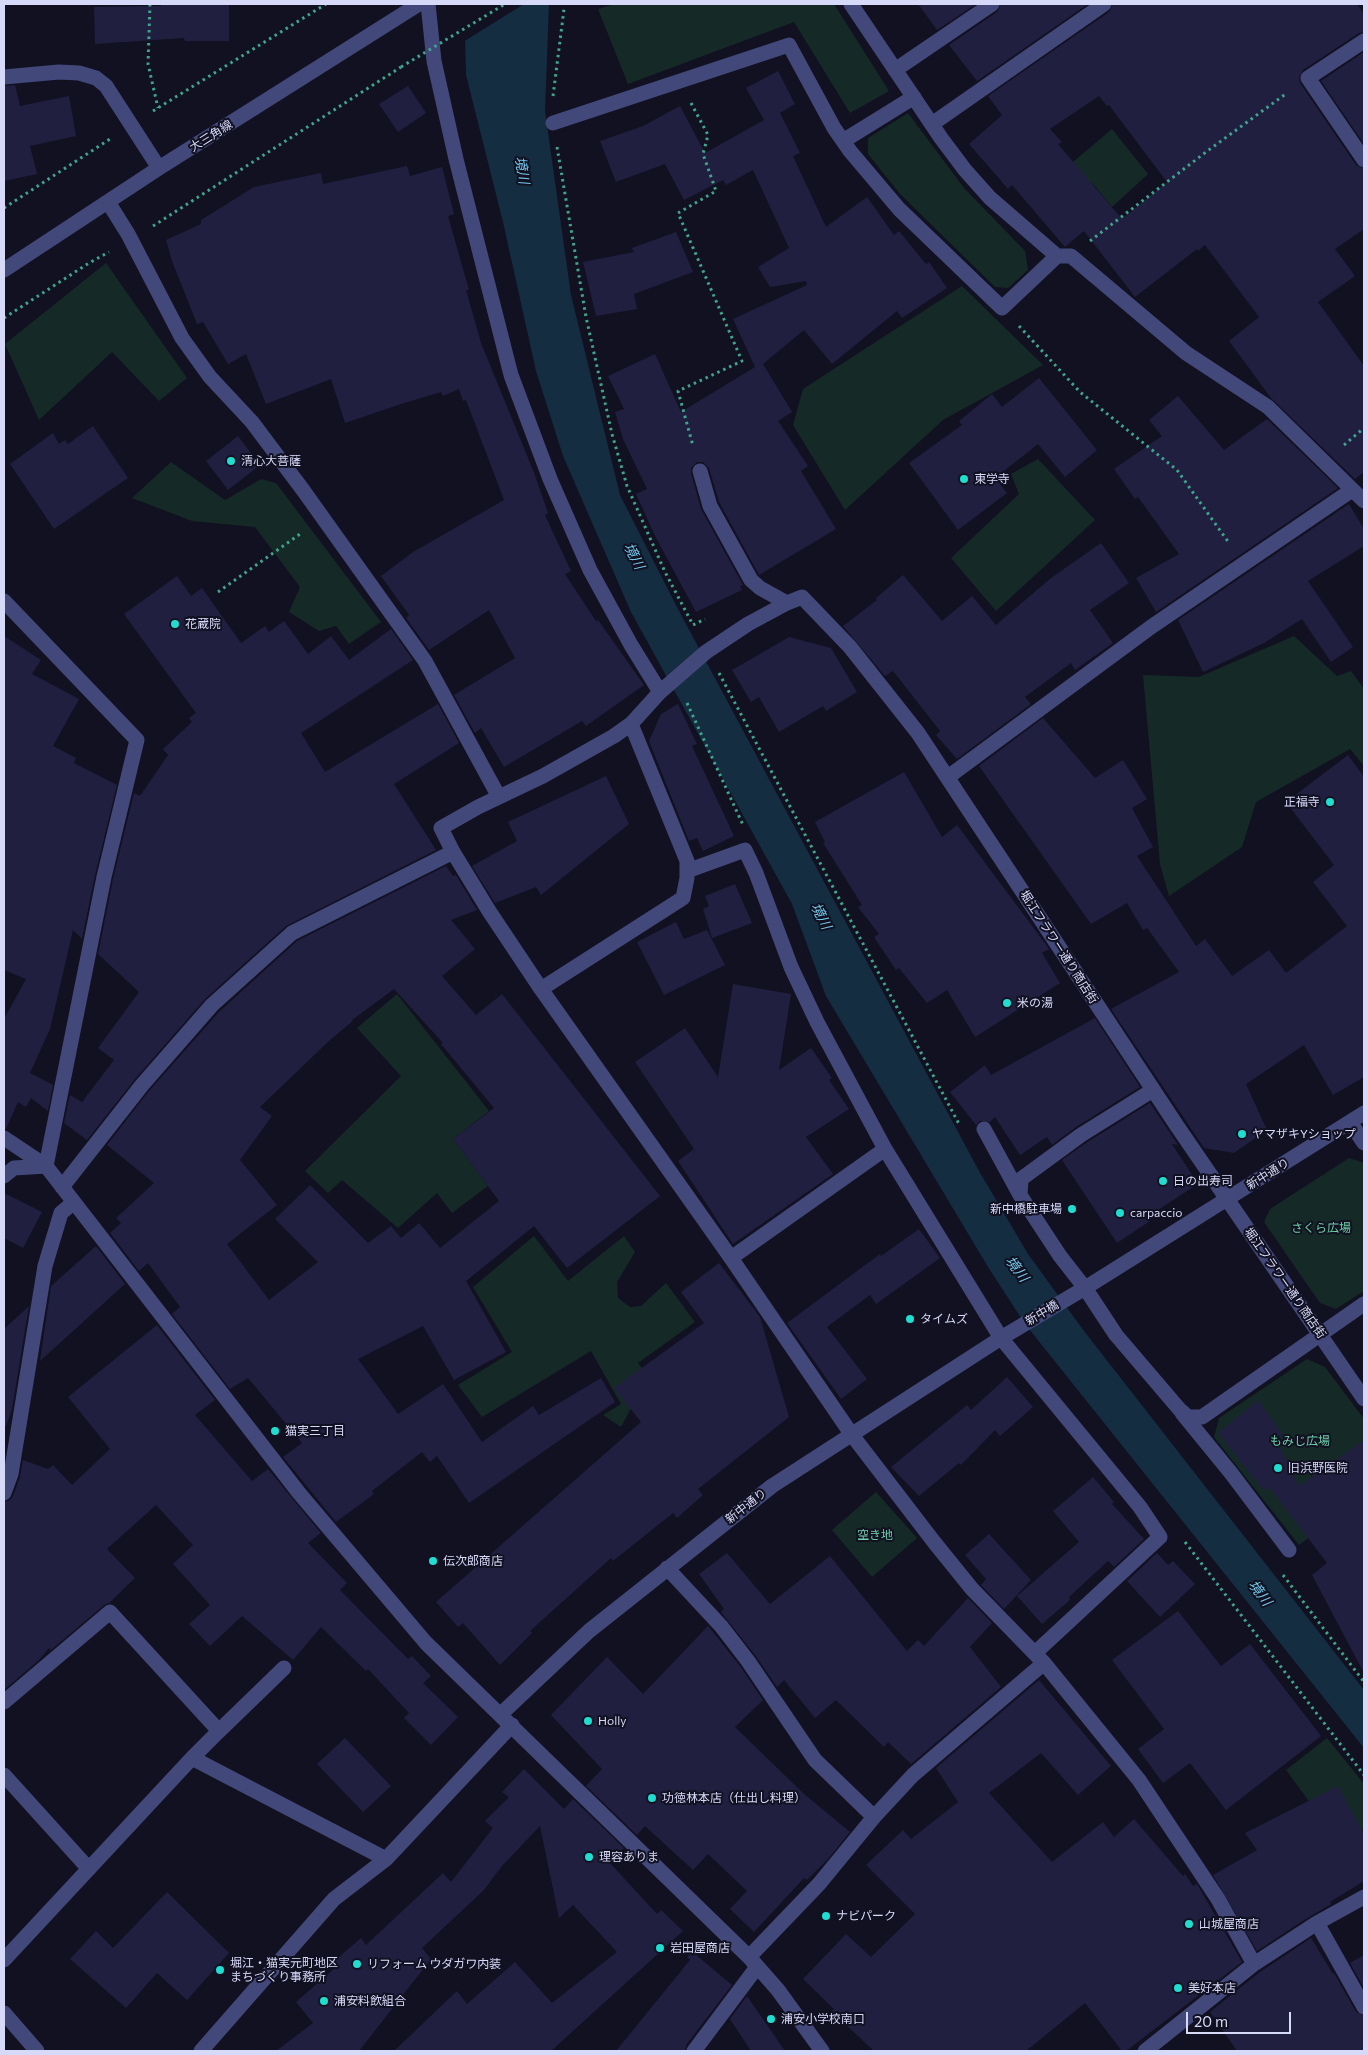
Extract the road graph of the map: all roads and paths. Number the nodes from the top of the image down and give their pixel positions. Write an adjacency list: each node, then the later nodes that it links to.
1 (150, 4): 16 (path)
2 (326, 4): 16 (path)
3 (419, 4): 22 (street, 大三角線)
4 (428, 4): 40 (street)
5 (505, 4): 25 (path, bridge)
6 (851, 4): 11 (street)
7 (992, 4): 11 (street)
8 (1104, 4): 18 (street)
9 (564, 9): 17 (path)
10 (1364, 42): 13 (street)
11 (895, 70): 15 (street)
12 (4, 77): 19 (street)
13 (1308, 78): 21 (street); 26 (path)
14 (680, 81): 17 (street); 20 (street); 30 (path)
15 (914, 97): 18 (street); 20 (street)
16 (158, 108): 19 (path)
17 (553, 123): 38 (path)
18 (932, 124): 26 (street)
19 (132, 125): 22 (street); 24 (path)
20 (843, 141): 28 (street)
21 (1364, 160)
22 (160, 168): 23 (street, 大三角線)
23 (108, 202): 25 (street); 27 (street, 大三角線)
24 (4, 208)
25 (131, 240): 29 (path); 33 (street)
26 (1064, 256): 28 (street); 31 (street)
27 (4, 270)
28 (1002, 308): 34 (path)
29 (4, 318)
30 (700, 471): 37 (street)
31 (1352, 490): 32 (street); 34 (street)
32 (1364, 501)
33 (322, 518): 35 (path); 43 (street)
34 (1243, 564): 42 (street)
35 (218, 592)
36 (4, 601): 55 (street)
37 (787, 603): 40 (street, 堀江フラワー通り商店街); 42 (street, 堀江フラワー通り商店街)
38 (710, 616)
39 (724, 680): 51 (path)
40 (660, 692): 41 (street, 堀江フラワー通り商店街)
41 (631, 724): 43 (street, 堀江フラワー通り商店街); 45 (street)
42 (948, 777): 47 (street, 堀江フラワー通り商店街)
43 (499, 797): 44 (street, 堀江フラワー通り商店街)
44 (453, 852): 46 (street); 57 (street)
45 (687, 871): 46 (street); 54 (street)
46 (541, 989): 61 (street)
47 (1153, 1090): 58 (street); 59 (street, 堀江フラワー通り商店街)
48 (1364, 1113): 49 (street, 新中通り)
49 (1350, 1122): 53 (street); 59 (street, 新中通り)
50 (984, 1129): 58 (street)
51 (963, 1132)
52 (4, 1138): 55 (street)
53 (1364, 1143)
54 (885, 1149): 61 (street); 67 (street)
55 (46, 1166): 56 (street); 57 (street)
56 (4, 1176)
57 (62, 1187): 60 (street)
58 (1020, 1195): 62 (street)
59 (1227, 1199): 62 (street, 新中通り); 66 (street, 堀江フラワー通り商店街)
60 (74, 1202): 71 (street); 78 (street)
61 (731, 1258): 70 (street)
62 (1086, 1288): 63 (street, 新中通り); 69 (street)
63 (1069, 1297): 65 (street, 新中橋)
64 (1364, 1304): 66 (street)
65 (1016, 1329): 67 (street, 新中通り)
66 (1320, 1334): 68 (street, 堀江フラワー通り商店街); 69 (street)
67 (1001, 1338): 70 (street, 新中通り); 75 (street)
68 (1364, 1399)
69 (1180, 1410): 73 (street)
70 (852, 1435): 74 (street, 新中通り); 75 (street)
71 (4, 1493)
72 (1184, 1540): 83 (path)
73 (1289, 1550)
74 (667, 1568): 78 (street, 新中通り); 84 (street)
75 (1040, 1658): 84 (street); 91 (street)
76 (284, 1668): 80 (street)
77 (4, 1702): 80 (street)
78 (501, 1714): 79 (street)
79 (512, 1725): 85 (street); 90 (street)
80 (220, 1732): 81 (street)
81 (192, 1758): 85 (street); 86 (street)
82 (4, 1775): 86 (street)
83 (1364, 1775)
84 (874, 1817): 90 (street)
85 (386, 1859): 95 (street)
86 (89, 1868): 89 (street)
87 (1364, 1897): 88 (street)
88 (1318, 1923): 91 (street); 92 (street)
89 (4, 1960)
90 (753, 1962): 96 (street); 97 (street)
91 (1254, 1964): 98 (street)
92 (1364, 2007)
93 (4, 2013): 94 (street)
94 (38, 2051)
95 (202, 2051)
96 (694, 2051)
97 (822, 2051)
98 (1145, 2051)

